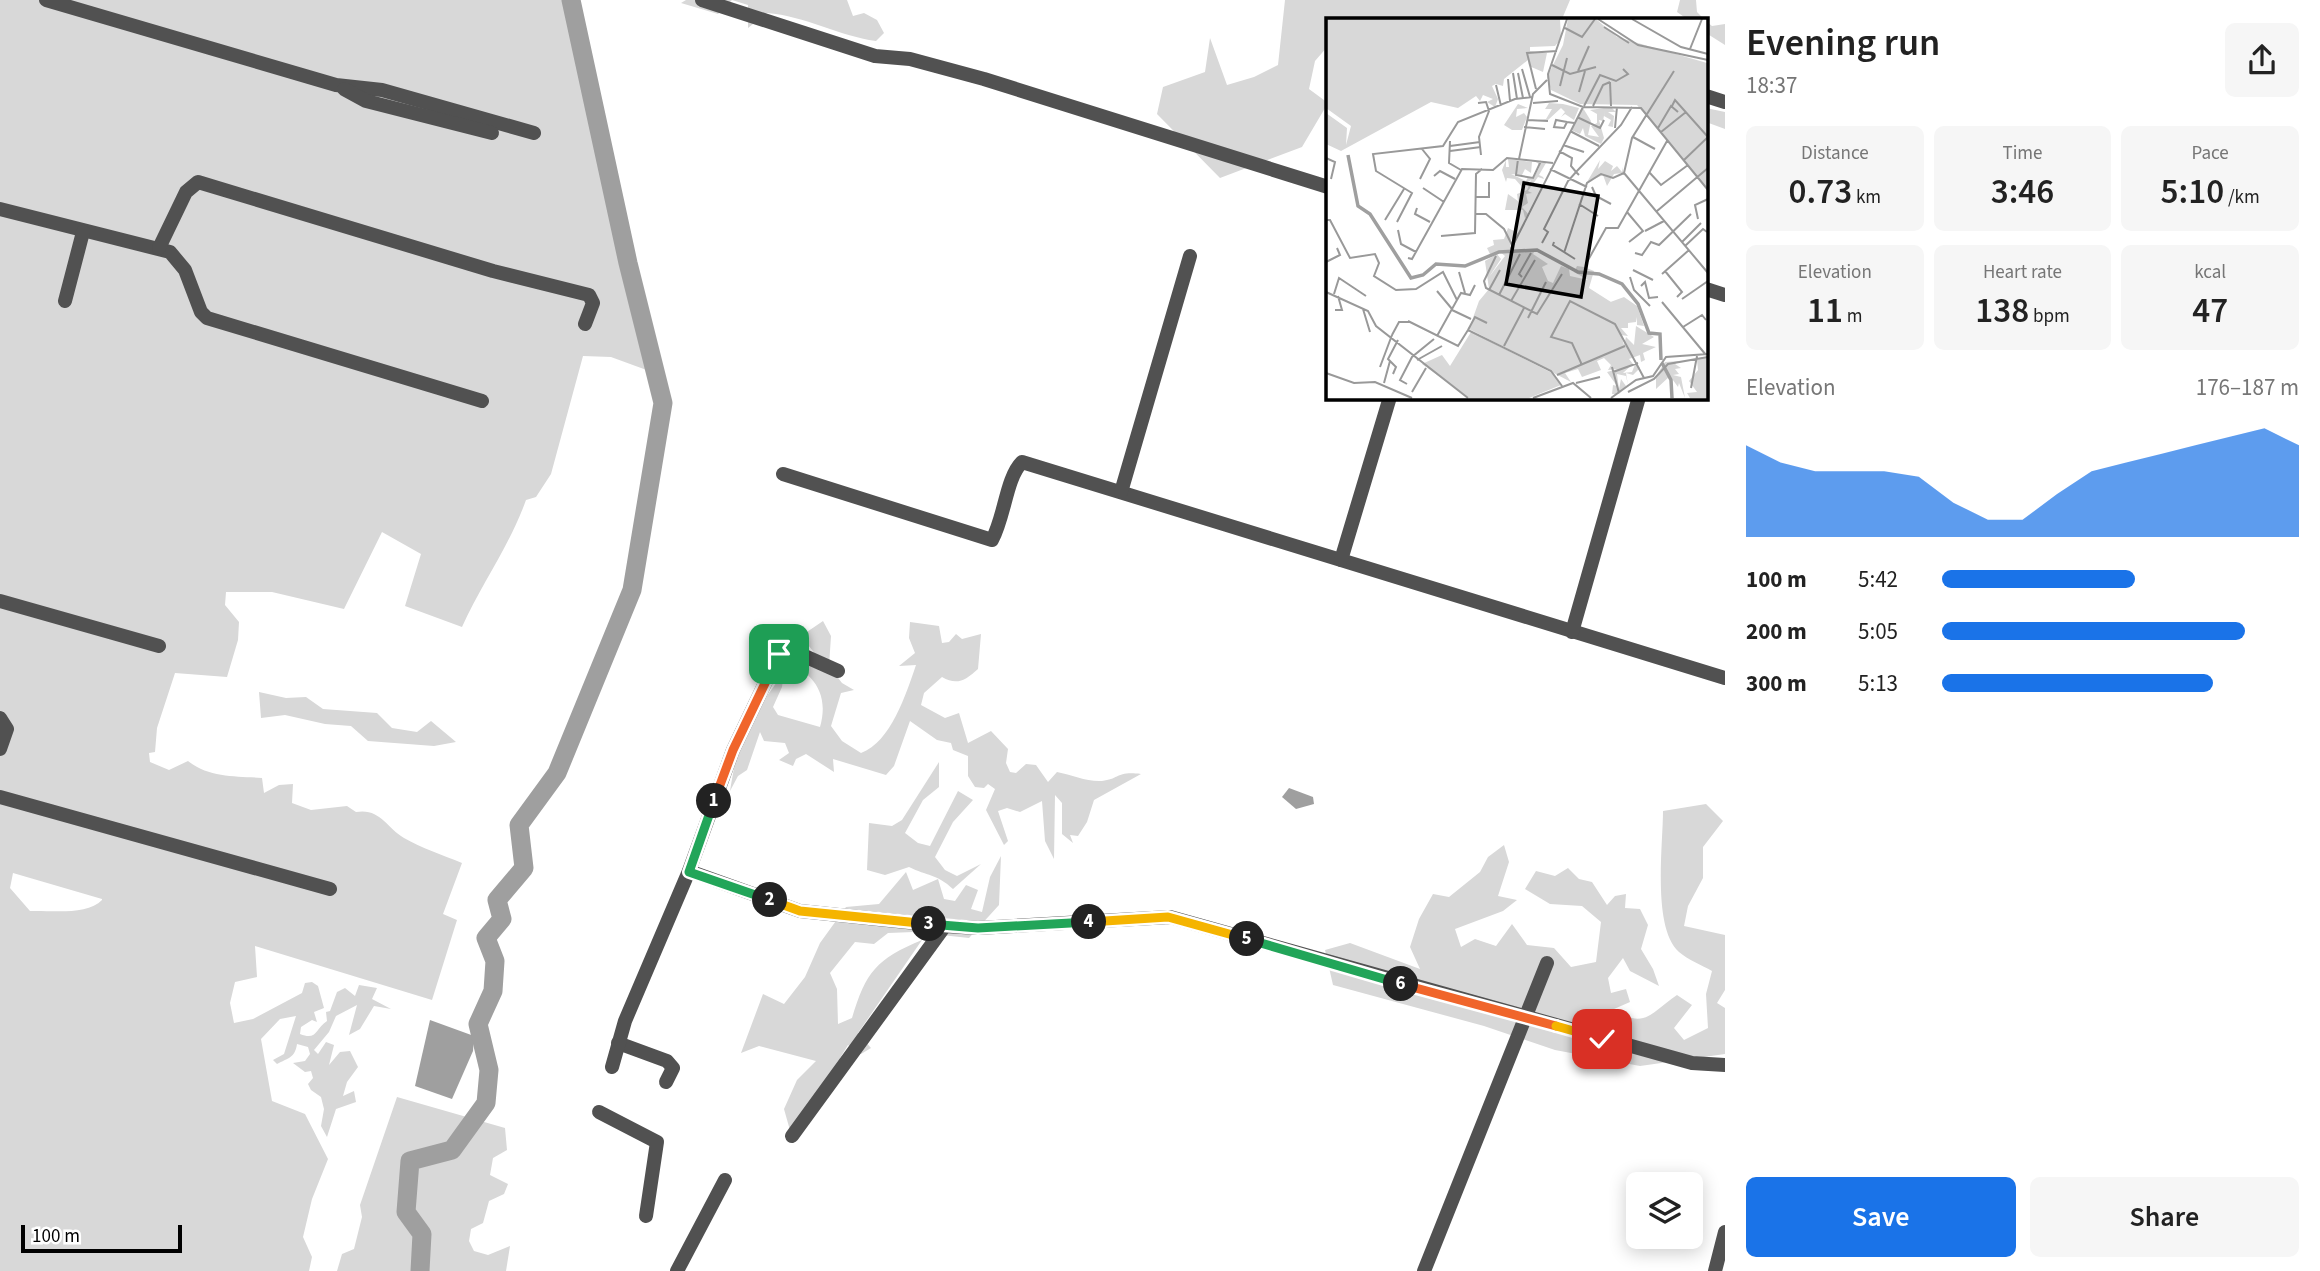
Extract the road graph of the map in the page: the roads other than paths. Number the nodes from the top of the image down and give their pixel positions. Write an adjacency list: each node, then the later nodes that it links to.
1 (46, 0): 3 (street)
2 (702, 0): 8 (street)
3 (336, 85): 6 (street); 7 (street)
4 (1708, 97): 5 (street)
5 (1725, 102)
6 (492, 133)
7 (534, 133)
8 (1326, 186)
9 (0, 209): 10 (street)
10 (83, 232): 11 (street); 15 (street)
11 (159, 248): 16 (street); 19 (street)
12 (1190, 256): 21 (street)
13 (1708, 290): 14 (street)
14 (1725, 295)
15 (65, 300)
16 (585, 324)
17 (1389, 399): 22 (street)
18 (1638, 399): 24 (street)
19 (482, 401)
20 (783, 474): 21 (street)
21 (1121, 492): 22 (street)
22 (1341, 560): 24 (street)
23 (0, 601): 25 (street)
24 (1572, 632): 27 (street)
25 (159, 646)
26 (838, 671): 31 (street)
27 (1725, 678)
28 (0, 718): 29 (street)
29 (0, 749)
30 (0, 797): 32 (street)
31 (689, 872): 33 (street); 36 (street)
32 (330, 889)
33 (945, 926): 35 (street); 41 (street)
34 (1548, 963): 35 (street)
35 (1525, 1018): 37 (street); 46 (street)
36 (618, 1043): 38 (street); 39 (street)
37 (1725, 1065)
38 (612, 1067)
39 (666, 1082)
40 (599, 1112): 43 (street)
41 (792, 1136)
42 (725, 1180): 45 (street)
43 (646, 1216)
44 (1725, 1232): 47 (street)
45 (677, 1271)
46 (1424, 1271)
47 (1715, 1271)

